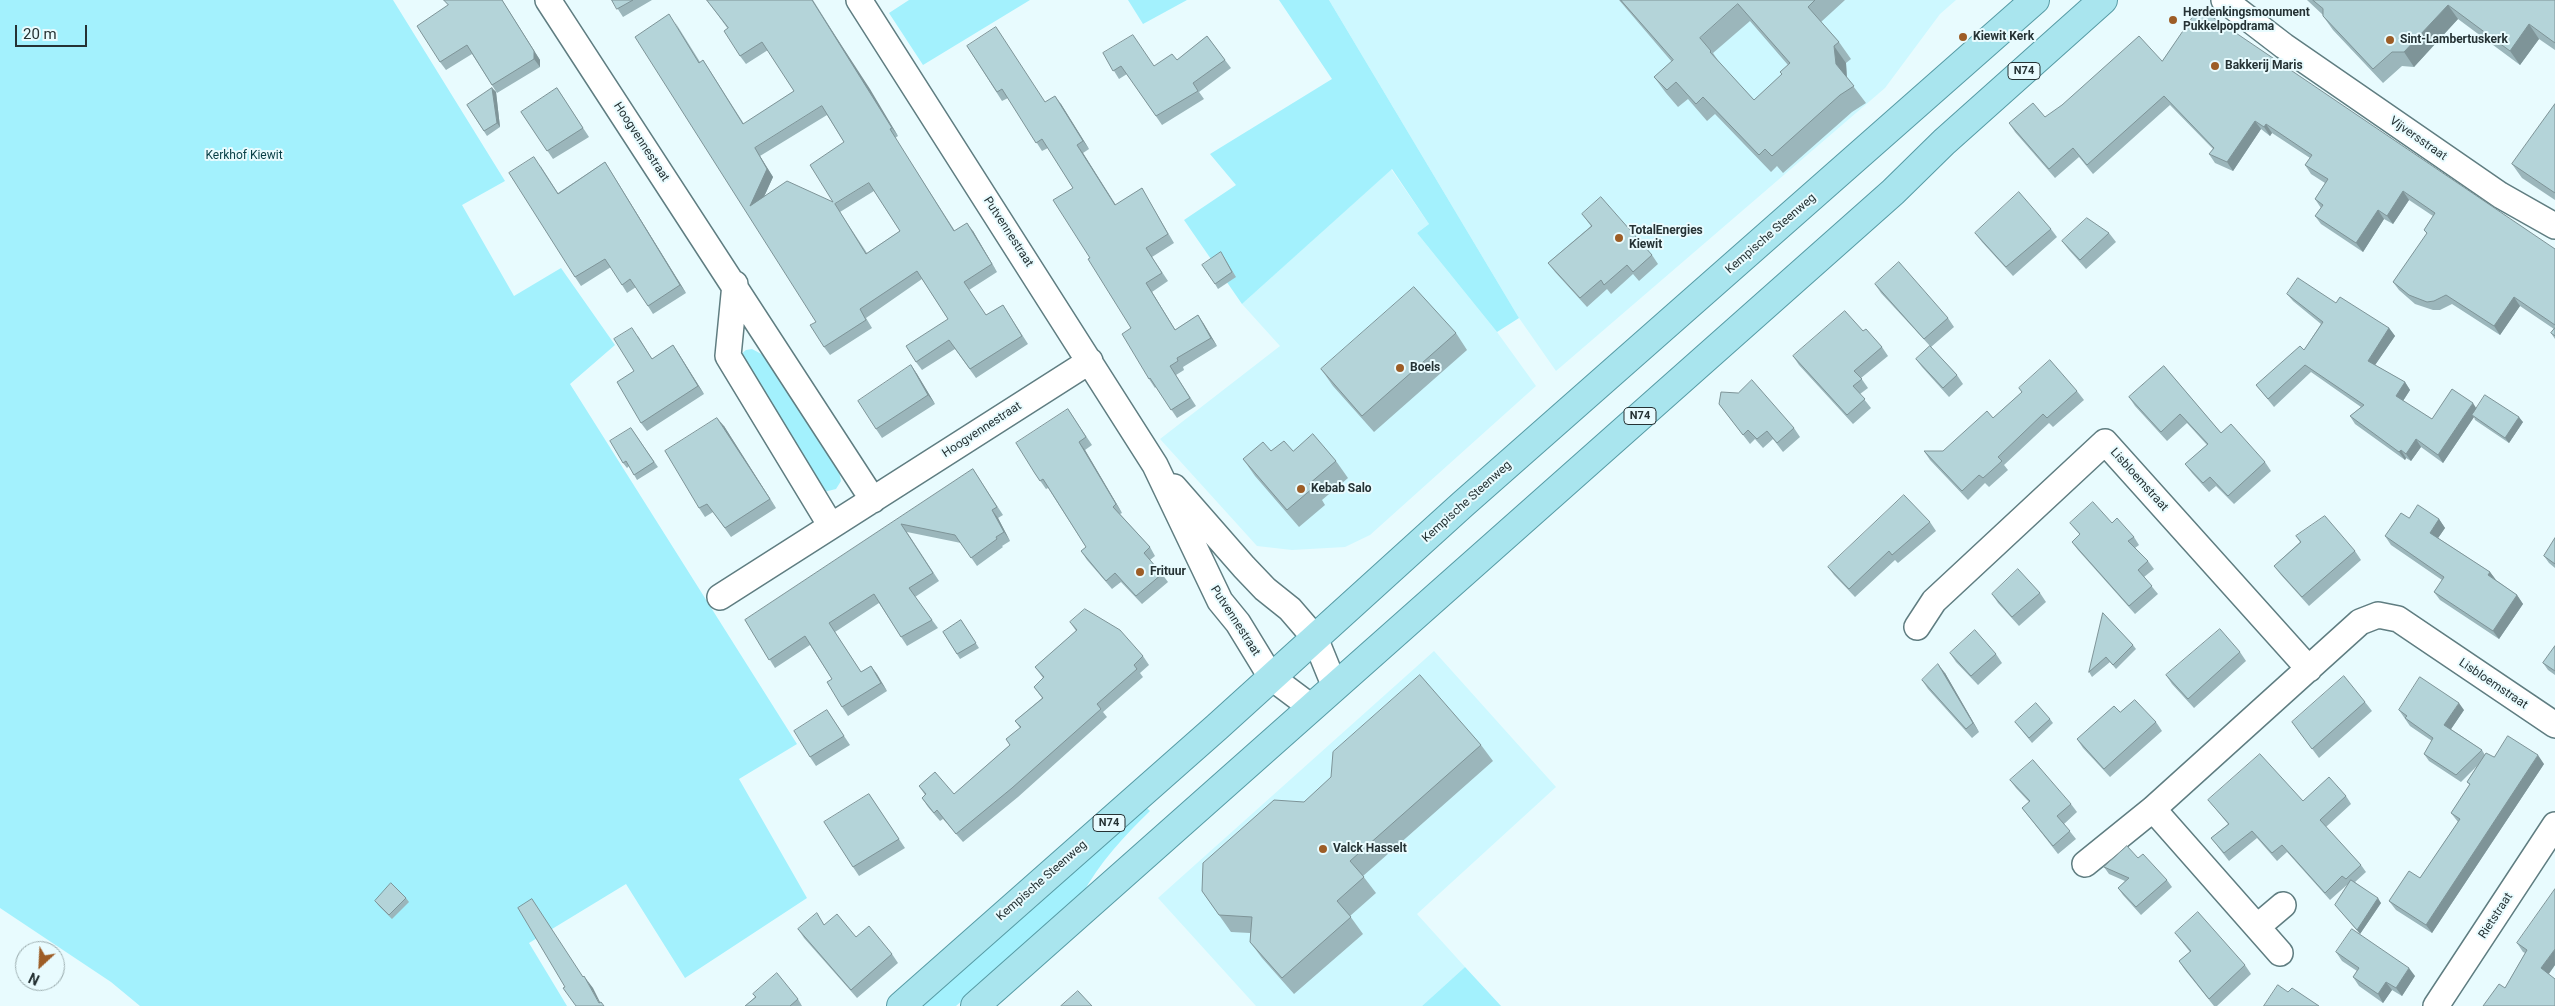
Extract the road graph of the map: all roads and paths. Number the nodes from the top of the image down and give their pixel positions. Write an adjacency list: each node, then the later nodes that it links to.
1 (548, 0): 9 (street, Hoogvennestraat)
2 (859, 0): 10 (street, Putvennestraat)
3 (2036, 0): 16 (main road, Kempische Steenweg / N74)
4 (2103, 0): 19 (main road, N74)
5 (2224, 0): 7 (street, Vijversstraat)
6 (2254, 0): 7 (street, Vijversstraat)
7 (2284, 46): 8 (street, Vijversstraat)
8 (2555, 226)
9 (735, 284): 12 (street, Hoogvennestraat); 13 (street)
10 (1090, 360): 11 (street, Putvennestraat); 12 (street, Hoogvennestraat)
11 (1155, 465): 16 (street, Putvennestraat); 18 (street, Putvennestraat)
12 (873, 500): 13 (street, Hoogvennestraat)
13 (831, 526): 14 (street, Hoogvennestraat)
14 (720, 597)
15 (1917, 627): 17 (street, Lisbloemstraat)
16 (1315, 638): 18 (main road, Kempische Steenweg / N74); 19 (street, Putvennestraat)
17 (2309, 669): 21 (street, Lisbloemstraat); 22 (street, Lisbloemstraat)
18 (1271, 677): 20 (street, Putvennestraat); 28 (main road, Kempische Steenweg / N74)
19 (1335, 687): 20 (main road, N74)
20 (1311, 707): 29 (main road, N74)
21 (2555, 726)
22 (2154, 809): 24 (street, Lisbloemstraat); 26 (street)
23 (2555, 825): 30 (street, Rietstraat)
24 (2085, 864)
25 (2283, 905): 26 (street)
26 (2257, 926): 27 (street)
27 (2280, 953)
28 (901, 1006)
29 (976, 1006)
30 (2436, 1006)

